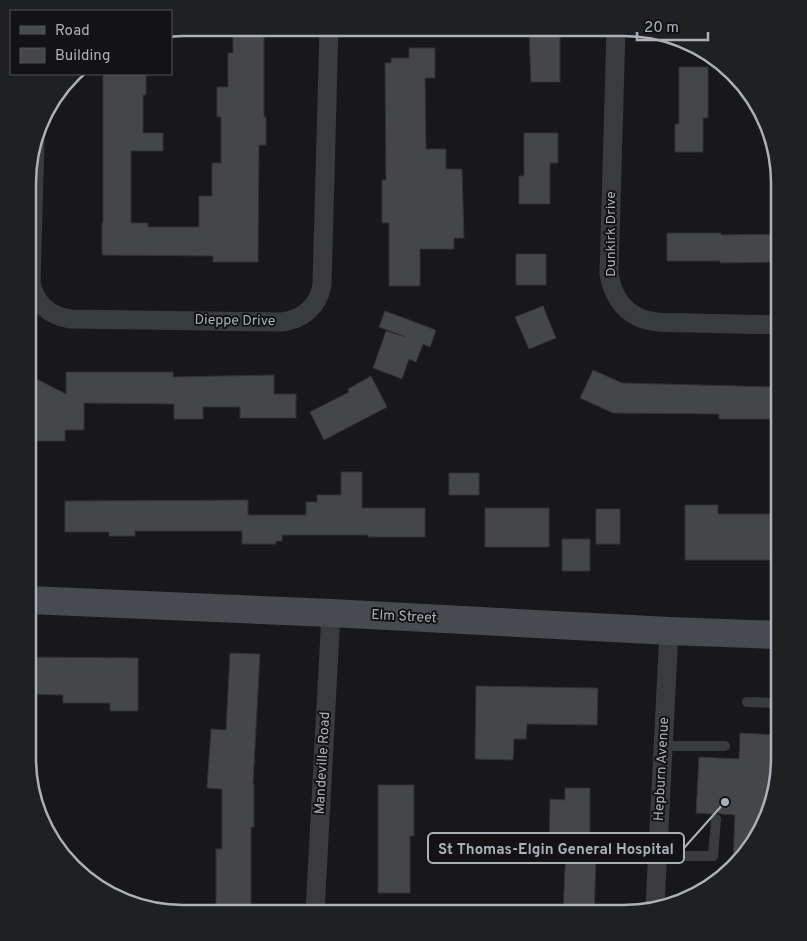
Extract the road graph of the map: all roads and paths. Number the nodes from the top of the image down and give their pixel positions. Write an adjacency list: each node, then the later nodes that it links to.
1 (616, 36): 4 (street, Dunkirk Drive)
2 (329, 37): 3 (street, Dieppe Drive)
3 (36, 297)
4 (771, 325)
5 (36, 600): 6 (main road, Elm Street)
6 (331, 613): 7 (main road, Elm Street); 16 (street, Mandeville Road)
7 (669, 631): 8 (main road, Elm Street); 11 (street, Hepburn Avenue)
8 (770, 635)
9 (748, 702): 10 (lane)
10 (770, 703)
11 (663, 746): 12 (lane); 14 (street, Hepburn Avenue)
12 (725, 746)
13 (716, 819): 14 (lane)
14 (658, 856): 15 (street, Hepburn Avenue)
15 (655, 901)
16 (315, 904)

